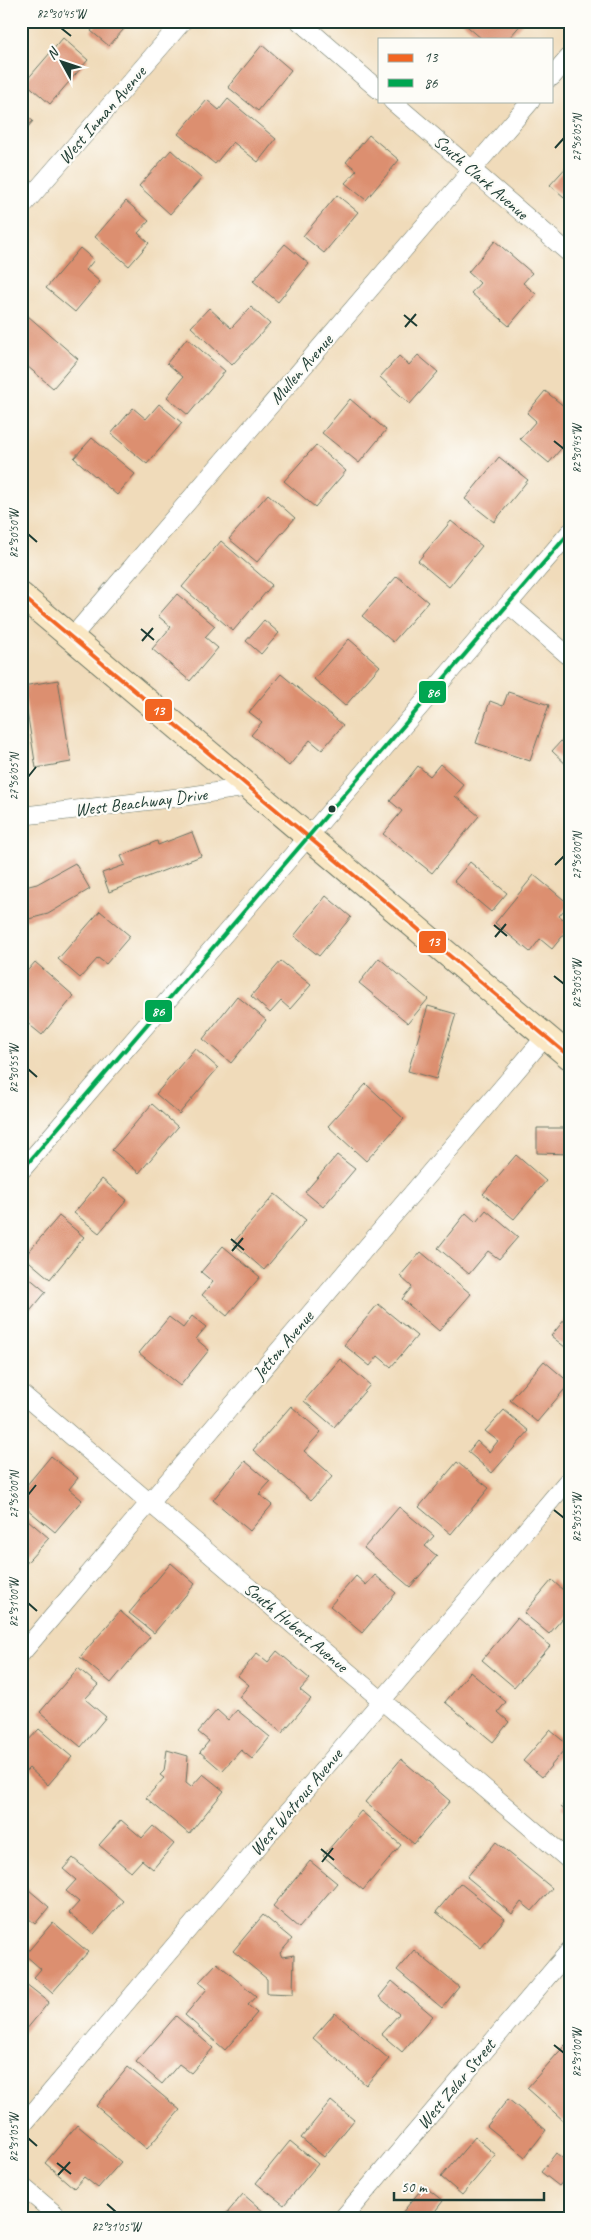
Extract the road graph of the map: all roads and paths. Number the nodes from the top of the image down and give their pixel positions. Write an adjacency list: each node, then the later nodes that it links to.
1 (183, 21): 9 (street, West Inman Avenue)
2 (298, 21): 5 (street)
3 (570, 56): 4 (street)
4 (554, 75)
5 (378, 89)
6 (393, 102): 8 (street, South Clark Avenue)
7 (530, 102): 8 (street, Mullen Avenue)
8 (472, 170): 10 (street, South Clark Avenue); 14 (street, Mullen Avenue)
9 (21, 208)
10 (570, 254)
11 (570, 532): 13 (street)
12 (21, 595): 14 (street)
13 (508, 604): 15 (street); 18 (street)
14 (72, 637): 16 (street)
15 (570, 657)
16 (249, 787): 17 (street, West Beachway Drive); 18 (street)
17 (25, 817)
18 (308, 837): 19 (street); 21 (street)
19 (545, 1037): 20 (street); 24 (street, Jetton Avenue)
20 (570, 1058)
21 (21, 1171)
22 (21, 1393): 24 (street, South Hubert Avenue)
23 (570, 1478): 26 (street, West Watrous Avenue)
24 (150, 1503): 25 (street, Jetton Avenue); 26 (street, South Hubert Avenue)
25 (21, 1654)
26 (382, 1700): 27 (street, South Hubert Avenue); 29 (street, West Watrous Avenue)
27 (570, 1861)
28 (570, 1950): 32 (street, West Zelar Street)
29 (21, 2127)
30 (21, 2184): 31 (street)
31 (61, 2219)
32 (342, 2219)

